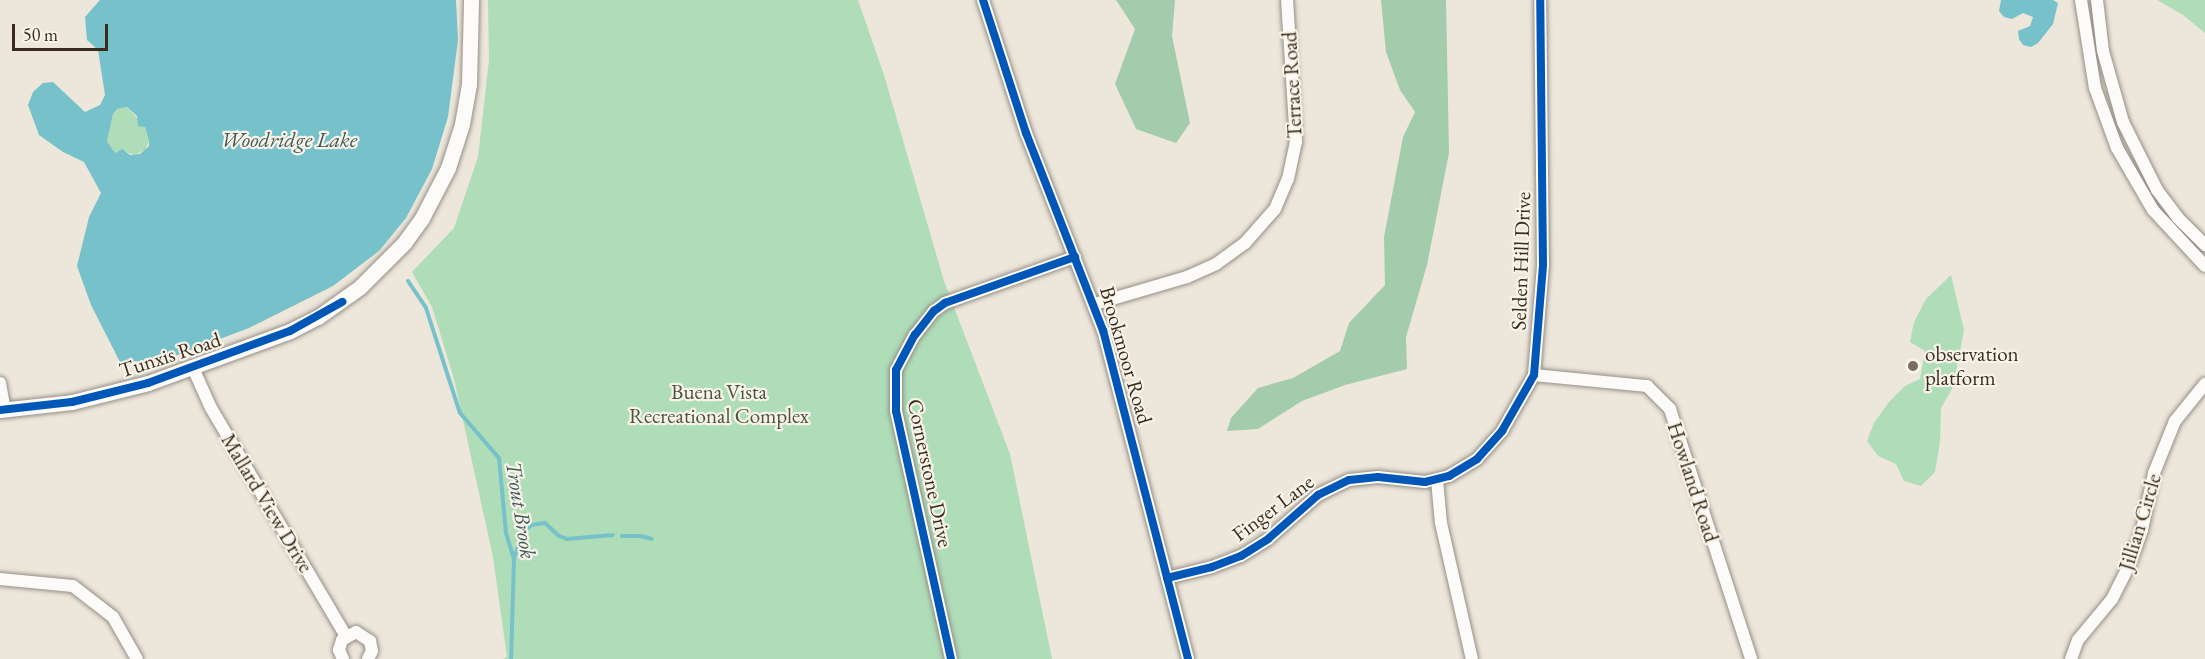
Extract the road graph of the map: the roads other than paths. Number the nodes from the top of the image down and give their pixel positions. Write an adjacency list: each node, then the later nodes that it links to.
1 (471, 0): 11 (street, Tunxis Road)
2 (983, 0): 8 (street, Brookmoor Road)
3 (1287, 0): 10 (street, Terrace Road)
4 (1540, 0): 12 (street, Selden Hill Drive)
5 (2081, 0): 9 (street)
6 (2097, 0): 7 (street)
7 (2205, 245)
8 (1075, 257): 10 (street, Brookmoor Road); 23 (street, Cornerstone Drive)
9 (2205, 266)
10 (1095, 304): 17 (street, Brookmoor Road)
11 (193, 368): 15 (street, Tunxis Road); 19 (street, Mallard View Drive)
12 (1534, 375): 16 (street, Selden Hill Drive); 26 (street, Howland Road)
13 (0, 384): 15 (street)
14 (2205, 384): 27 (street, Jillian Circle)
15 (2, 410)
16 (1437, 480): 17 (street, Finger Lane); 25 (street)
17 (1167, 578): 24 (street, Brookmoor Road)
18 (0, 579): 20 (street)
19 (346, 636): 21 (street); 22 (street)
20 (137, 659)
21 (343, 659)
22 (368, 659)
23 (951, 659)
24 (1188, 659)
25 (1472, 659)
26 (1751, 659)
27 (2071, 659)

